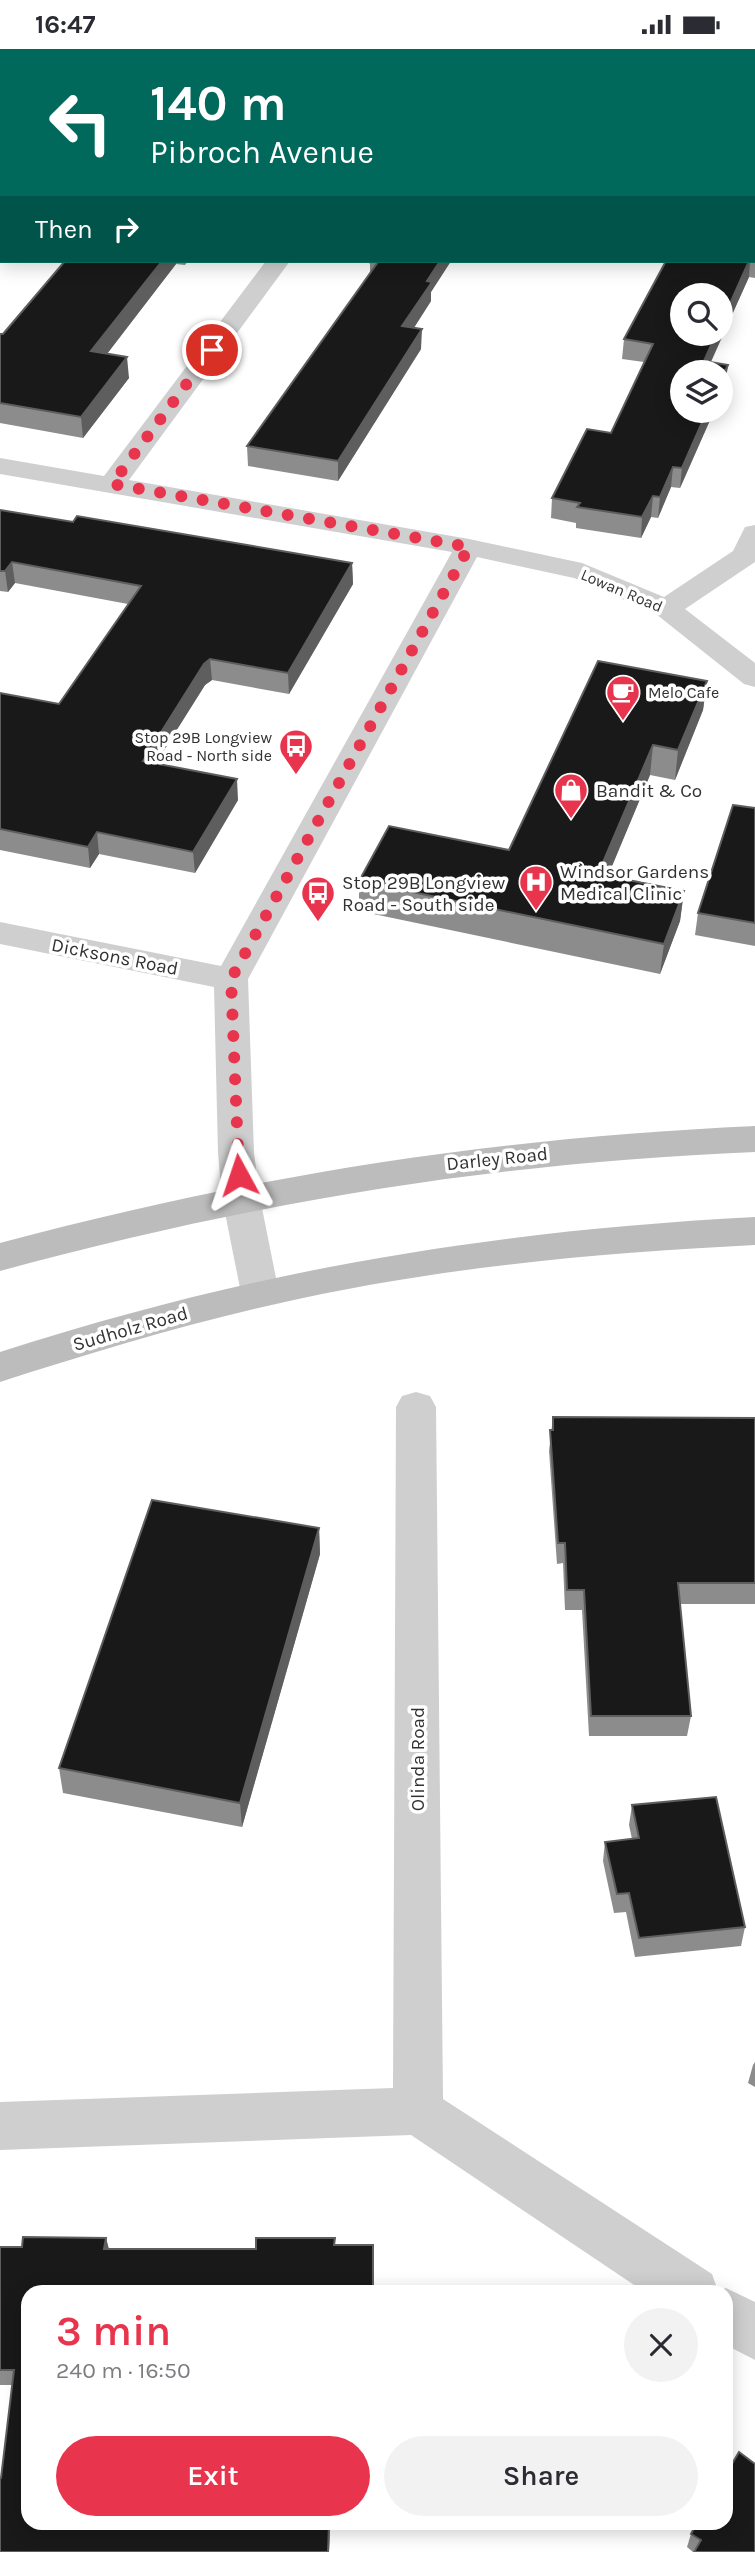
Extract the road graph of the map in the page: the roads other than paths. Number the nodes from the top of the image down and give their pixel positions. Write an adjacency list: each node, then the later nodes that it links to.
1 (277, 263): 3 (street)
2 (0, 466): 3 (street, Lowan Road)
3 (112, 484): 5 (street, Lowan Road)
4 (755, 533): 6 (street)
5 (469, 547): 6 (street, Lowan Road); 9 (street)
6 (666, 607): 7 (street, Lowan Road)
7 (755, 677)
8 (0, 933): 9 (street, Dicksons Road)
9 (231, 979): 11 (street)
10 (755, 1139): 11 (main road, Darley Road)
11 (241, 1198): 13 (main road); 14 (street)
12 (755, 1231): 14 (main road)
13 (0, 1257)
14 (260, 1293): 15 (main road, Sudholz Road)
15 (0, 1367)
16 (416, 1407): 17 (street, Olinda Road)
17 (418, 2111): 18 (street); 19 (street)
18 (0, 2126)
19 (681, 2285)
20 (733, 2319): 21 (street)
21 (755, 2333)

